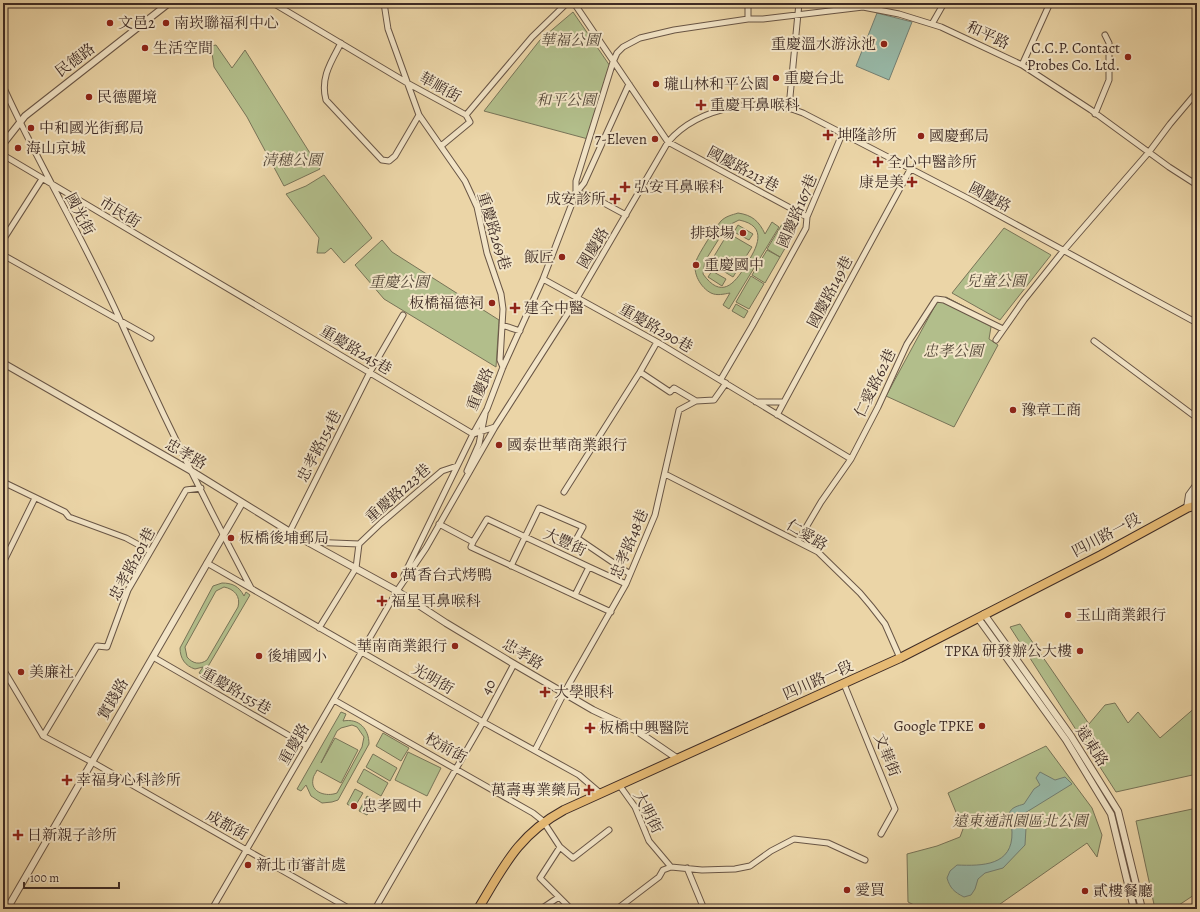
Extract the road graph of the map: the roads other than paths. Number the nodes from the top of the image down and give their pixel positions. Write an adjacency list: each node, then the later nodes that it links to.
1 (169, 3): 25 (street, 民德路)
2 (273, 3): 14 (street, 華順街)
3 (384, 3): 17 (street, 重慶路269巷)
4 (566, 3): 24 (street, 華順街)
5 (574, 3): 15 (street)
6 (748, 3): 11 (street)
7 (799, 3): 10 (street)
8 (944, 3): 12 (street)
9 (1050, 3): 16 (street)
10 (797, 14): 11 (street, 和平路); 12 (street, 和平路); 21 (street)
11 (748, 19): 15 (street, 和平路)
12 (932, 24): 16 (street, 和平路)
13 (1105, 35): 22 (street)
14 (341, 43): 17 (street, 華順街); 23 (street)
15 (613, 62): 18 (street); 36 (street, 重慶路)
16 (1022, 65): 22 (street, 和平路)
17 (409, 84): 23 (street, 重慶路269巷); 24 (street, 華順街)
18 (628, 84): 27 (street); 36 (street, 重慶路)
19 (3, 86): 25 (street, 國光街)
20 (1197, 92): 30 (street)
21 (789, 107): 26 (street, 國慶路); 27 (street, 國慶路)
22 (1095, 114): 30 (street, 和平路)
23 (419, 115): 29 (street, 重慶路269巷)
24 (466, 115): 29 (street)
25 (20, 123): 28 (street, 民德路); 34 (street, 國光街)
26 (843, 132): 32 (street, 國慶路); 38 (street, 國慶路167巷)
27 (668, 142): 37 (street, 國慶路); 38 (street, 國慶路213巷)
28 (3, 144)
29 (441, 146): 48 (street, 重慶路269巷)
30 (1149, 152): 35 (street, 和平路); 40 (street)
31 (3, 155): 33 (street, 市民街)
32 (911, 168): 40 (street, 國慶路); 63 (street, 國慶路149巷)
33 (42, 178): 34 (street, 市民街); 39 (street)
34 (50, 184): 43 (street, 市民街); 46 (street, 國光街)
35 (1197, 185)
36 (576, 193): 37 (street); 42 (street, 重慶路)
37 (626, 215): 44 (street, 國慶路)
38 (807, 217): 59 (street, 國慶路167巷)
39 (3, 240)
40 (1064, 250): 47 (street, 國慶路); 49 (street)
41 (3, 256): 46 (street)
42 (543, 279): 44 (street, 重慶路290巷); 50 (street, 重慶路)
43 (226, 288): 57 (street, 重慶路245巷)
44 (577, 297): 54 (street, 重慶路290巷); 67 (street, 國慶路)
45 (404, 315): 57 (street, 忠孝路154巷)
46 (121, 321): 51 (street); 72 (street, 國光街)
47 (1197, 323)
48 (502, 325): 50 (street); 56 (street, 重慶路269巷)
49 (1003, 329): 52 (street); 70 (street, 仁愛路62巷)
50 (520, 331): 56 (street, 重慶路)
51 (151, 338)
52 (996, 340)
53 (1094, 341): 66 (street)
54 (657, 342): 58 (street); 59 (street, 重慶路290巷)
55 (3, 363): 72 (street, 忠孝路)
56 (503, 368): 64 (street, 重慶路)
57 (370, 372): 69 (street, 重慶路245巷); 85 (street, 忠孝路154巷)
58 (640, 372): 61 (street); 78 (street)
59 (720, 379): 60 (street, 重慶路290巷)
60 (726, 383): 61 (street); 62 (street, 重慶路290巷)
61 (696, 401): 73 (street, 忠孝路48巷)
62 (755, 402): 63 (street); 65 (street, 重慶路290巷)
63 (784, 402): 65 (street, 國慶路149巷)
64 (486, 409): 68 (street); 69 (street, 重慶路)
65 (777, 415): 70 (street, 重慶路290巷)
66 (1197, 418)
67 (495, 427): 68 (street); 74 (street, 國慶路)
68 (482, 431): 69 (street); 74 (street)
69 (473, 434): 71 (street, 重慶路)
70 (851, 459): 88 (street, 仁愛路62巷)
71 (457, 466): 91 (street, 重慶路223巷); 101 (street, 重慶路)
72 (193, 472): 77 (street); 81 (street, 忠孝路)
73 (665, 474): 88 (street, 仁愛路); 98 (street, 忠孝路48巷)
74 (464, 481): 84 (street, 重慶路)
75 (3, 482): 80 (street)
76 (1197, 484): 83 (street)
77 (201, 488): 86 (street); 92 (street, 忠孝路201巷)
78 (564, 492)
79 (1197, 494): 83 (street)
80 (35, 498): 92 (street); 93 (street)
81 (242, 503): 85 (street, 忠孝路); 86 (street, 實踐路)
82 (1197, 505): 83 (main road, 四川路一段)
83 (1187, 508): 104 (main road, 四川路一段)
84 (439, 524): 90 (street); 101 (street, 重慶路)
85 (290, 531): 89 (street, 忠孝路)
86 (223, 535): 94 (street, 實踐路); 100 (street)
87 (524, 537): 90 (street, 大豐街); 95 (street, 大豐街); 96 (street, 大豐街); 98 (street, 大豐街)
88 (798, 541): 108 (street, 仁愛路)
89 (308, 542): 91 (street); 97 (street, 忠孝路)
90 (473, 542): 95 (street)
91 (359, 544): 97 (street)
92 (150, 551): 115 (street, 忠孝路201巷)
93 (3, 563)
94 (207, 563): 100 (street, 光明街); 107 (street, 實踐路)
95 (511, 566): 102 (street)
96 (589, 567): 99 (street); 102 (street, 大豐街)
97 (356, 568): 101 (street, 忠孝路); 105 (street)
98 (630, 574): 99 (street, 忠孝路48巷)
99 (626, 584): 103 (street, 忠孝路48巷)
100 (251, 588): 105 (street, 光明街)
101 (397, 591): 106 (street, 重慶路); 109 (street, 忠孝路)
102 (575, 595): 103 (street)
103 (611, 612): 112 (street, 忠孝路48巷)
104 (981, 616): 108 (main road, 四川路一段); 142 (street, 遠東路); 143 (street, 遠東路)
105 (319, 628): 106 (street, 光明街)
106 (362, 652): 113 (street, 重慶路); 114 (street, 光明街)
107 (153, 657): 116 (street, 重慶路155巷); 119 (street, 實踐路)
108 (900, 658): 111 (main road, 四川路一段)
109 (514, 664): 112 (street, 忠孝路); 114 (street, 40)
110 (3, 669): 115 (street)
111 (844, 684): 118 (main road, 四川路一段); 125 (street, 文華街)
112 (564, 693): 117 (street, 忠孝路48巷); 118 (street, 忠孝路)
113 (334, 700): 116 (street, 重慶路); 120 (street, 校前街)
114 (483, 722): 117 (street, 光明街); 120 (street, 40)
115 (43, 736): 119 (street, 成都街)
116 (307, 746): 127 (street, 重慶路)
117 (536, 750): 122 (street, 光明街)
118 (678, 759): 121 (main road, 四川路一段)
119 (92, 762): 127 (street, 成都街); 133 (street, 實踐路)
120 (456, 768): 123 (street, 校前街); 136 (street, 40)
121 (620, 786): 122 (main road, 四川路一段); 129 (street, 大明街)
122 (600, 793): 123 (main road, 四川路一段)
123 (543, 821): 126 (street); 137 (main road, 四川路一段)
124 (610, 830): 126 (street)
125 (881, 834)
126 (560, 847): 131 (street)
127 (247, 850): 134 (street, 重慶路); 135 (street, 成都街)
128 (865, 860): 130 (street)
129 (671, 867): 130 (street); 140 (street)
130 (687, 868): 141 (street)
131 (559, 896): 138 (street); 139 (street)
132 (1197, 906): 144 (street)
133 (7, 909)
134 (212, 909)
135 (350, 909)
136 (374, 909)
137 (478, 909)
138 (541, 909)
139 (570, 909)
140 (617, 909)
141 (704, 909)
142 (1134, 909)
143 (1142, 909)
144 (1192, 909)

